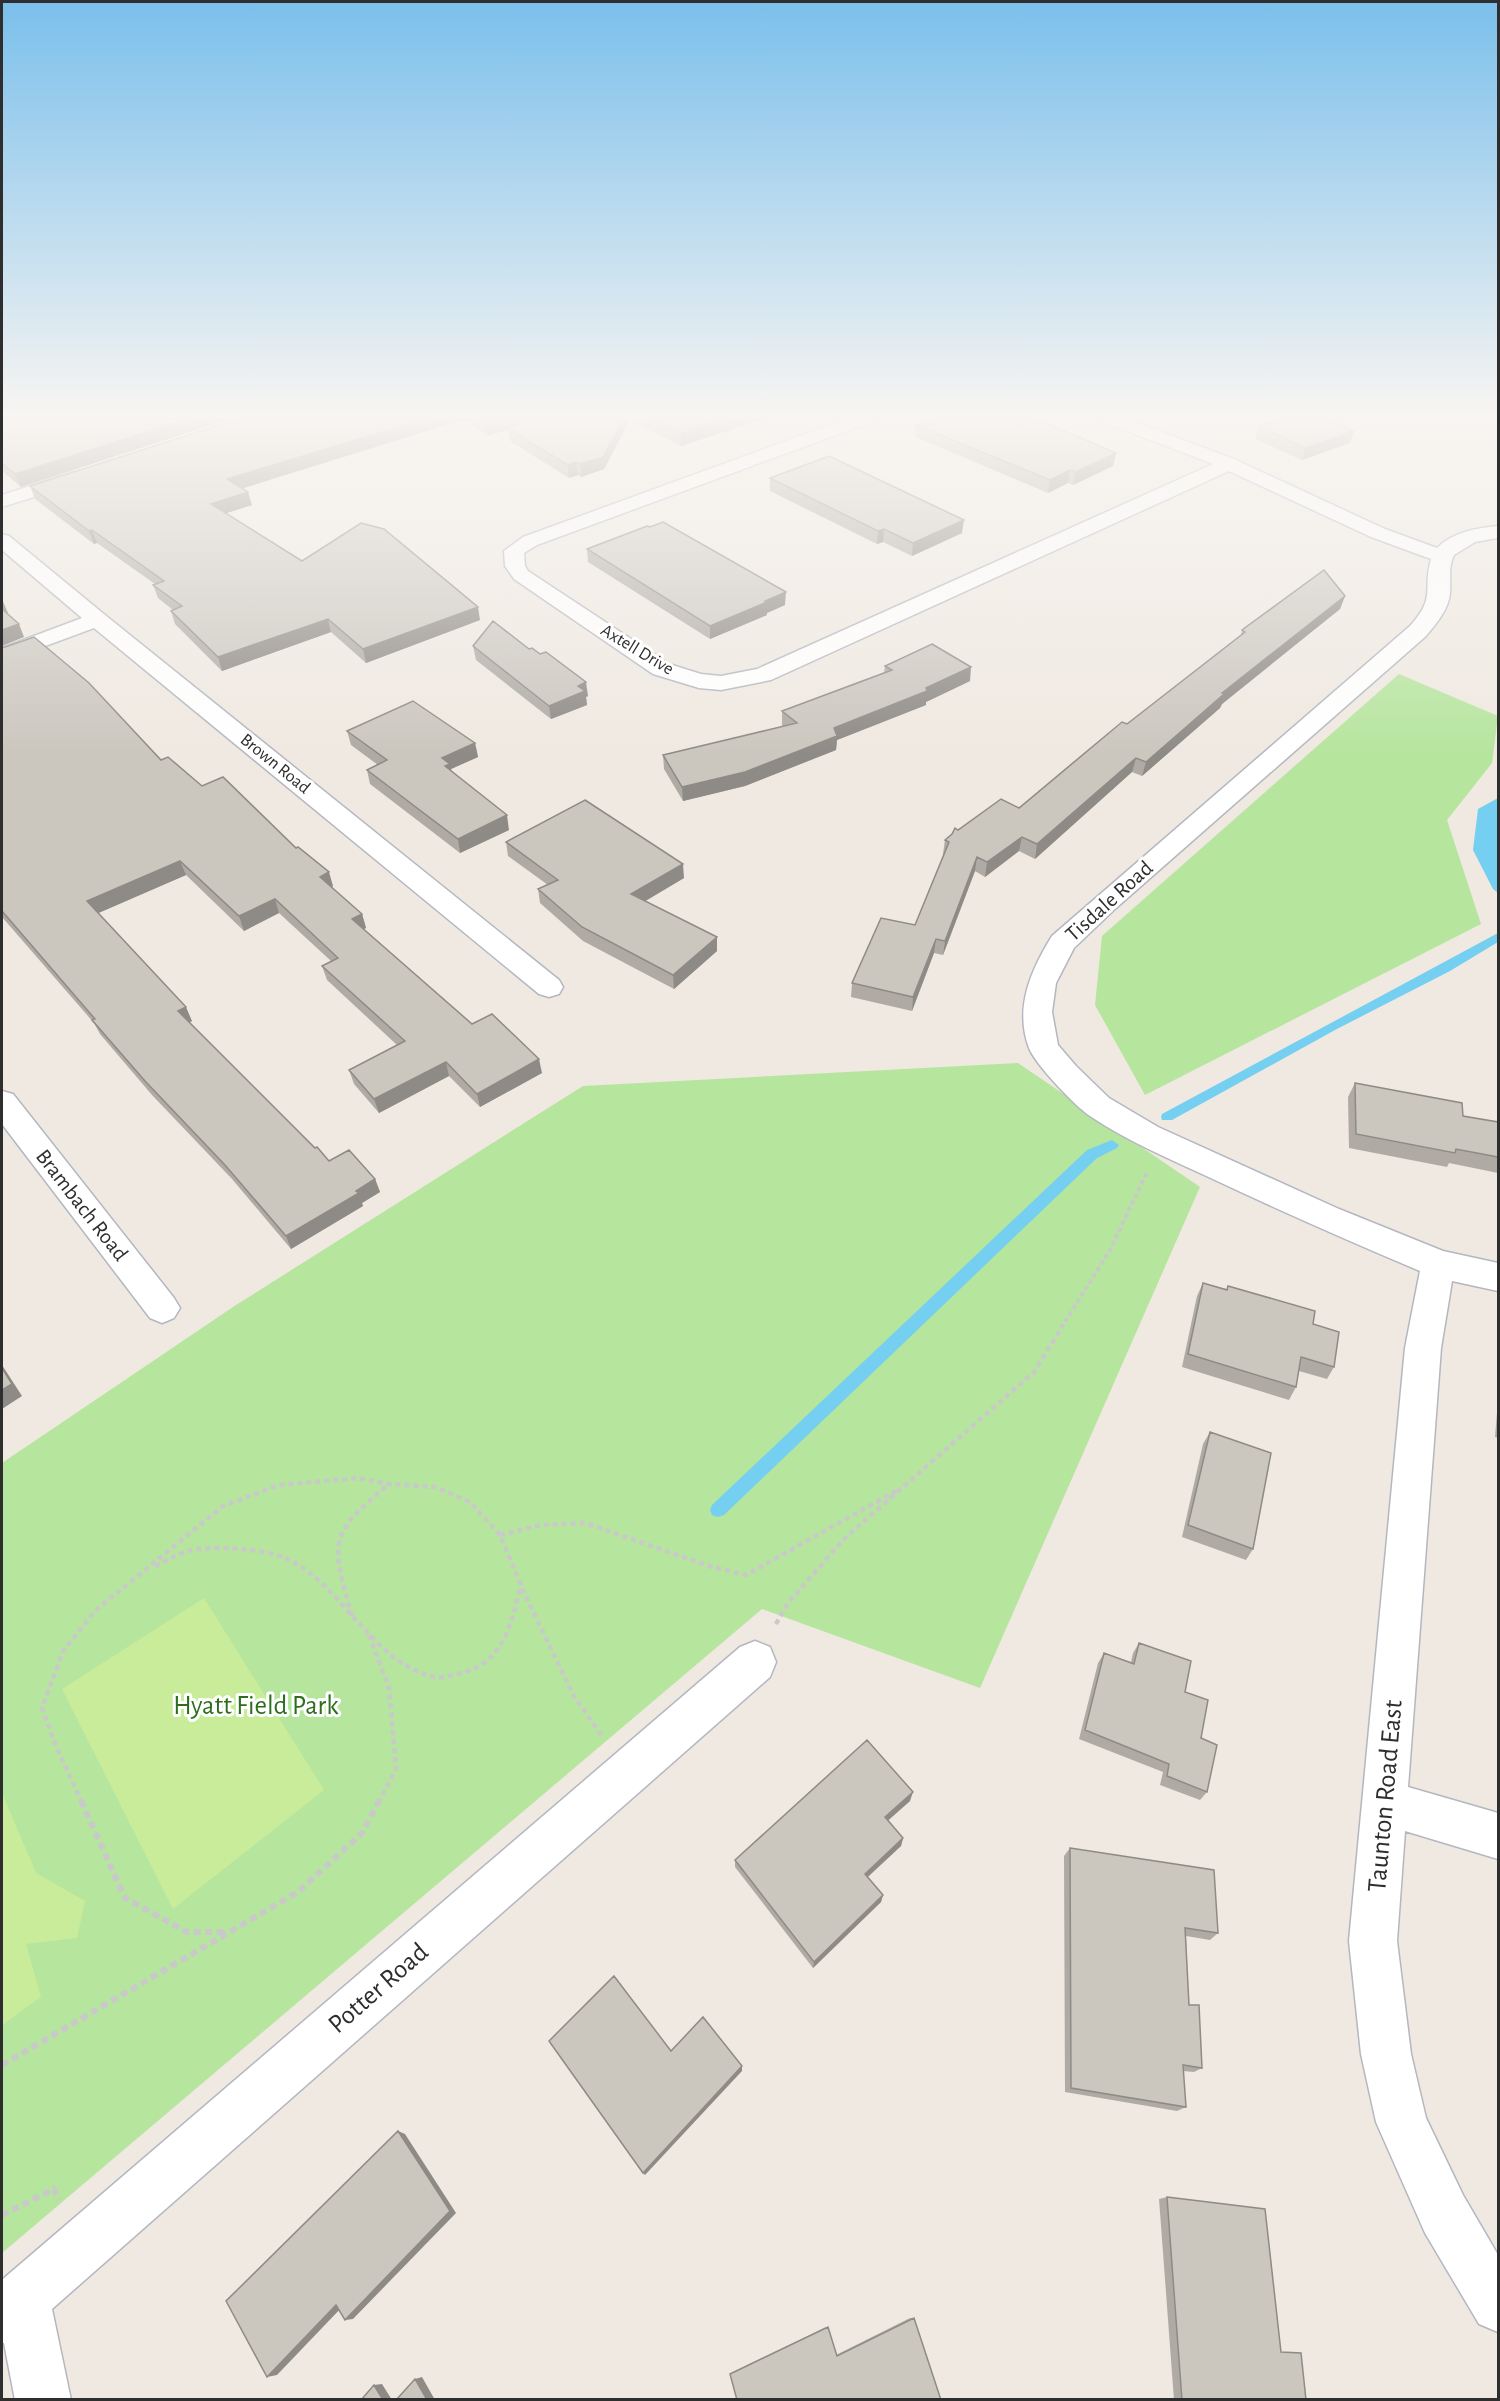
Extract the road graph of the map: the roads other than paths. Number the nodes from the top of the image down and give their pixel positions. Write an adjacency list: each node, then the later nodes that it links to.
1 (562, 530): 2 (street, Axtell Drive)
2 (1083, 530)
3 (1372, 530): 6 (street)
4 (1498, 532): 6 (street)
5 (2, 540): 7 (street, Brown Road)
6 (1443, 556): 11 (street, Tisdale Road)
7 (97, 620): 8 (street); 9 (street, Brown Road)
8 (2, 655)
9 (549, 987)
10 (2, 1102): 13 (street, Brambach Road)
11 (1438, 1264): 12 (street, Tisdale Road); 15 (street, Taunton Road East)
12 (1498, 1277)
13 (162, 1308)
14 (754, 1662): 18 (street, Potter Road)
15 (1385, 1803): 16 (street); 17 (street, Taunton Road East)
16 (1498, 1836)
17 (1498, 2305)
18 (12, 2307): 19 (street)
19 (43, 2400)

